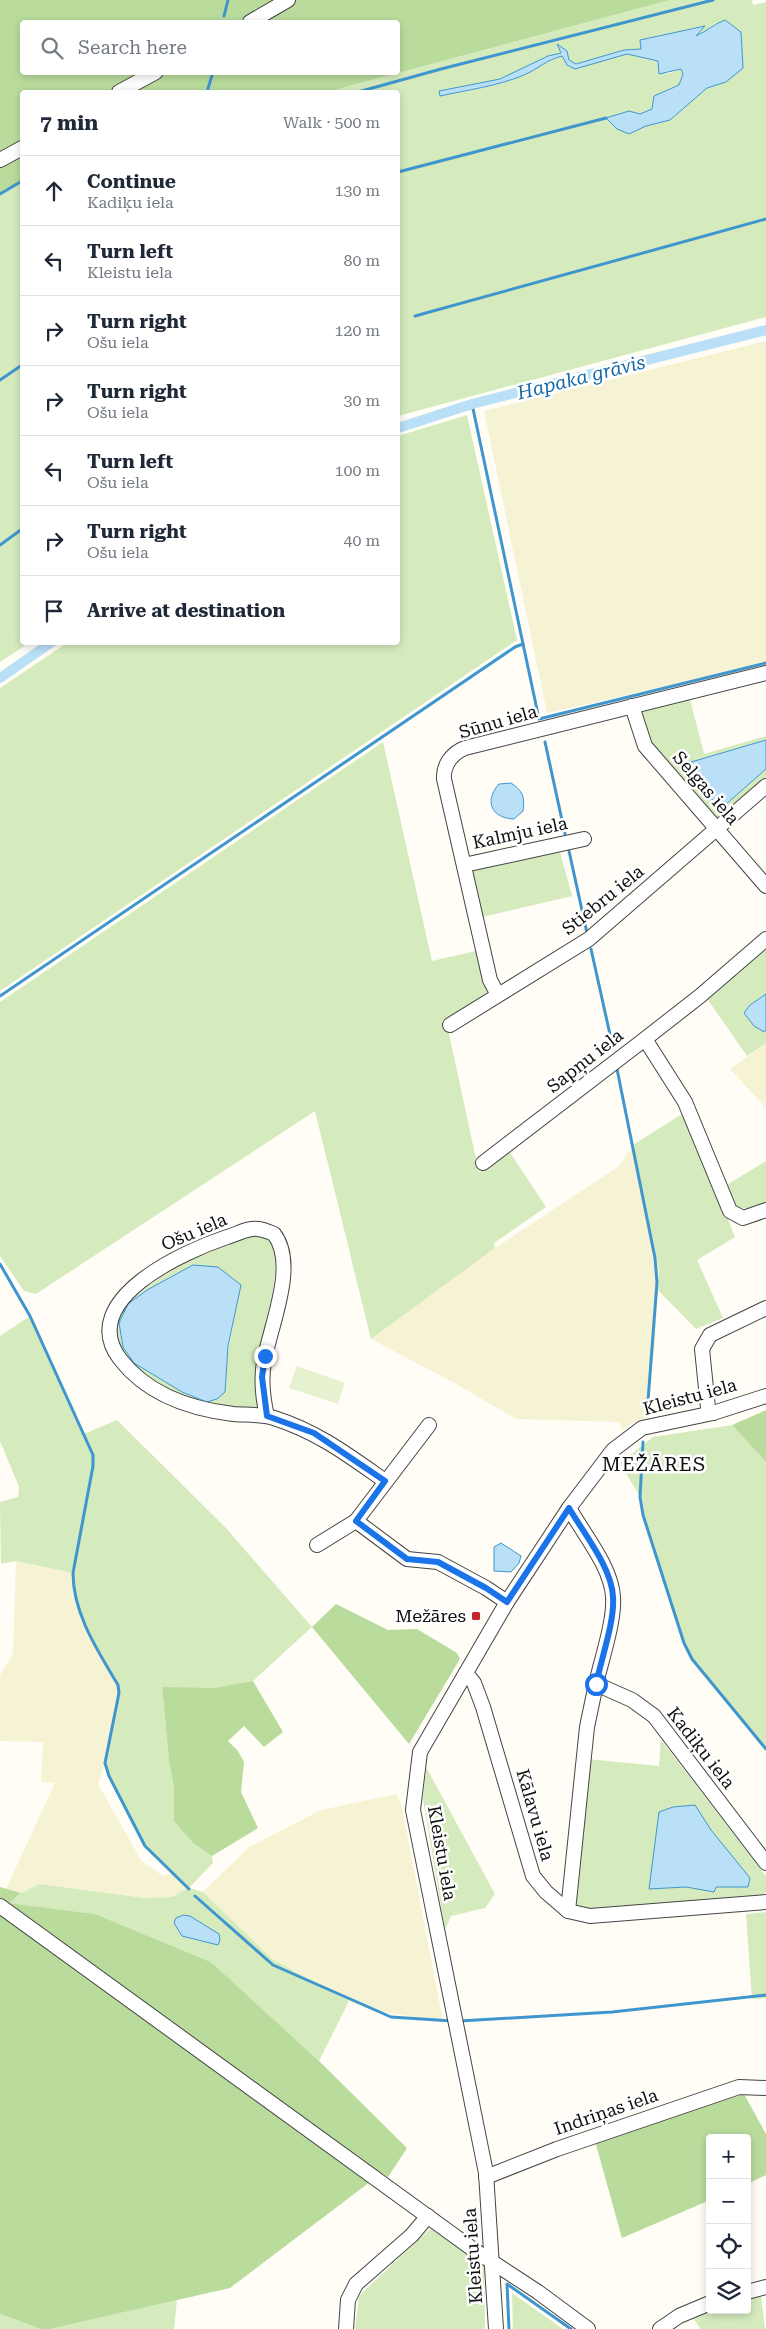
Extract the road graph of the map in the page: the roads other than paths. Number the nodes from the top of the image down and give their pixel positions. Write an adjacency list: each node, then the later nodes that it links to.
1 (288, 0): 2 (street)
2 (253, 20)
3 (150, 75): 4 (street)
4 (123, 90)
5 (20, 149): 6 (street)
6 (0, 160)
7 (766, 672): 8 (street, Sūnu iela)
8 (632, 706): 10 (street, Selgas iela); 12 (street, Sūnu iela)
9 (766, 786): 10 (street, Stiebru iela)
10 (716, 829): 13 (street, Selgas iela); 15 (street, Stiebru iela)
11 (584, 839): 12 (street, Kalmju iela)
12 (464, 865): 15 (street, Sūnu iela)
13 (766, 886)
14 (766, 939): 17 (street)
15 (498, 995): 16 (street, Stiebru iela)
16 (450, 1024)
17 (645, 1039): 18 (street, Sapņu iela); 19 (street, Sapņu iela)
18 (483, 1163)
19 (766, 1210)
20 (766, 1308): 22 (street)
21 (766, 1396): 22 (street, Kleistu iela)
22 (713, 1413): 26 (street, Kleistu iela)
23 (267, 1416): 23 (street, Ošu iela); 25 (street, Ošu iela)
24 (429, 1425): 25 (street)
25 (385, 1481): 27 (street)
26 (569, 1508): 29 (street, Kleistu iela); 31 (street)
27 (356, 1521): 28 (street); 29 (street)
28 (317, 1544)
29 (507, 1602): 30 (street, Kleistu iela)
30 (466, 1673): 35 (street, Kālavu iela); 37 (street, Kleistu iela)
31 (596, 1684): 32 (street, Kadiķu iela); 35 (street)
32 (766, 1864)
33 (766, 1902): 35 (street, Kālavu iela)
34 (0, 1906): 38 (street)
35 (568, 1910)
36 (766, 2088): 37 (street, Indriņas iela)
37 (486, 2177): 39 (street, Kleistu iela)
38 (428, 2216): 39 (street); 43 (street)
39 (492, 2262): 44 (street, Kleistu iela); 45 (street)
40 (766, 2287): 41 (street)
41 (751, 2291)
42 (706, 2305): 46 (street)
43 (346, 2329)
44 (496, 2329)
45 (588, 2329)
46 (660, 2329)

